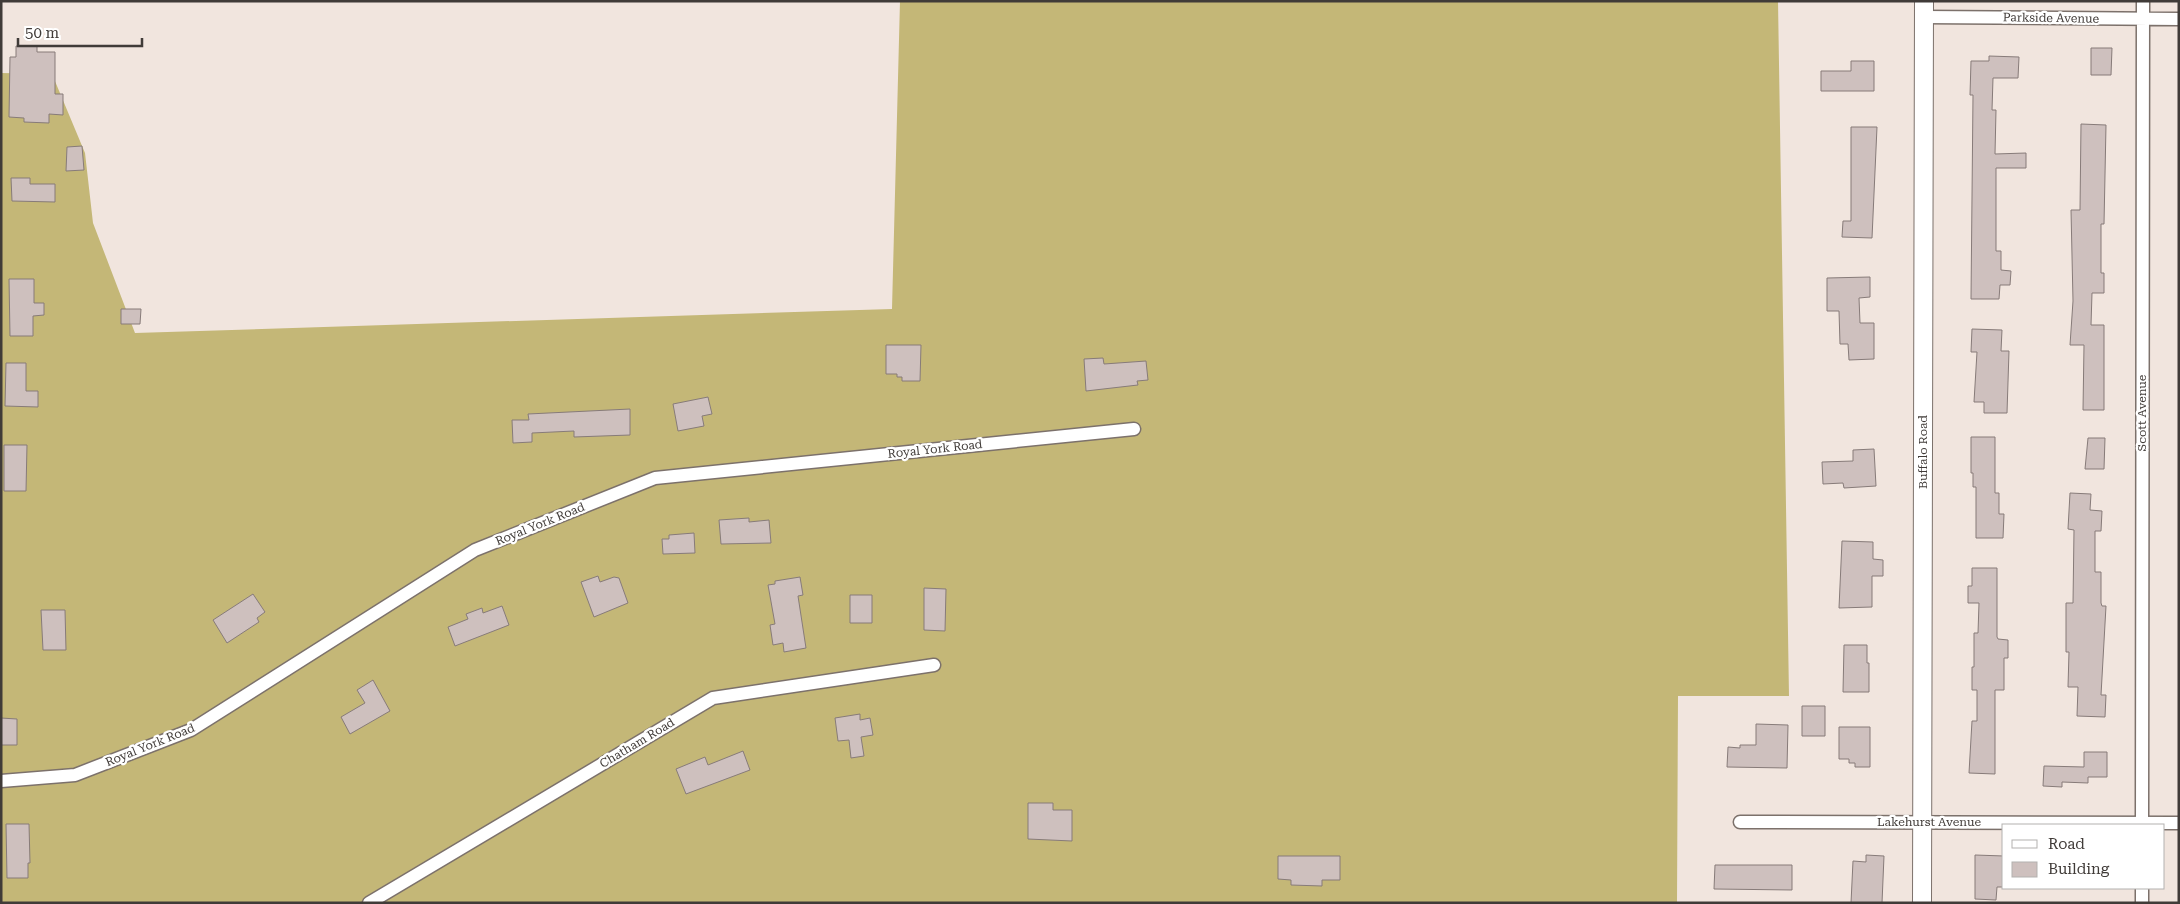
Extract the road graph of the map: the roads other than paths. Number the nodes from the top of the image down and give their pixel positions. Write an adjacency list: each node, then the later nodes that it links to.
1 (2143, 1): 3 (street, Scott Avenue)
2 (1924, 9): 3 (street, Parkside Avenue); 9 (street, Buffalo Road)
3 (2143, 19): 4 (street, Parkside Avenue); 11 (street, Scott Avenue)
4 (2179, 19)
5 (1134, 429): 7 (street, Royal York Road)
6 (934, 665): 13 (street, Chatham Road)
7 (1, 781)
8 (1740, 822): 9 (street, Lakehurst Avenue)
9 (1922, 822): 11 (street, Lakehurst Avenue); 14 (street, Buffalo Road)
10 (2179, 823): 11 (street, Lakehurst Avenue)
11 (2142, 824)
12 (2142, 889): 15 (street)
13 (369, 903)
14 (1922, 903)
15 (2142, 903)

